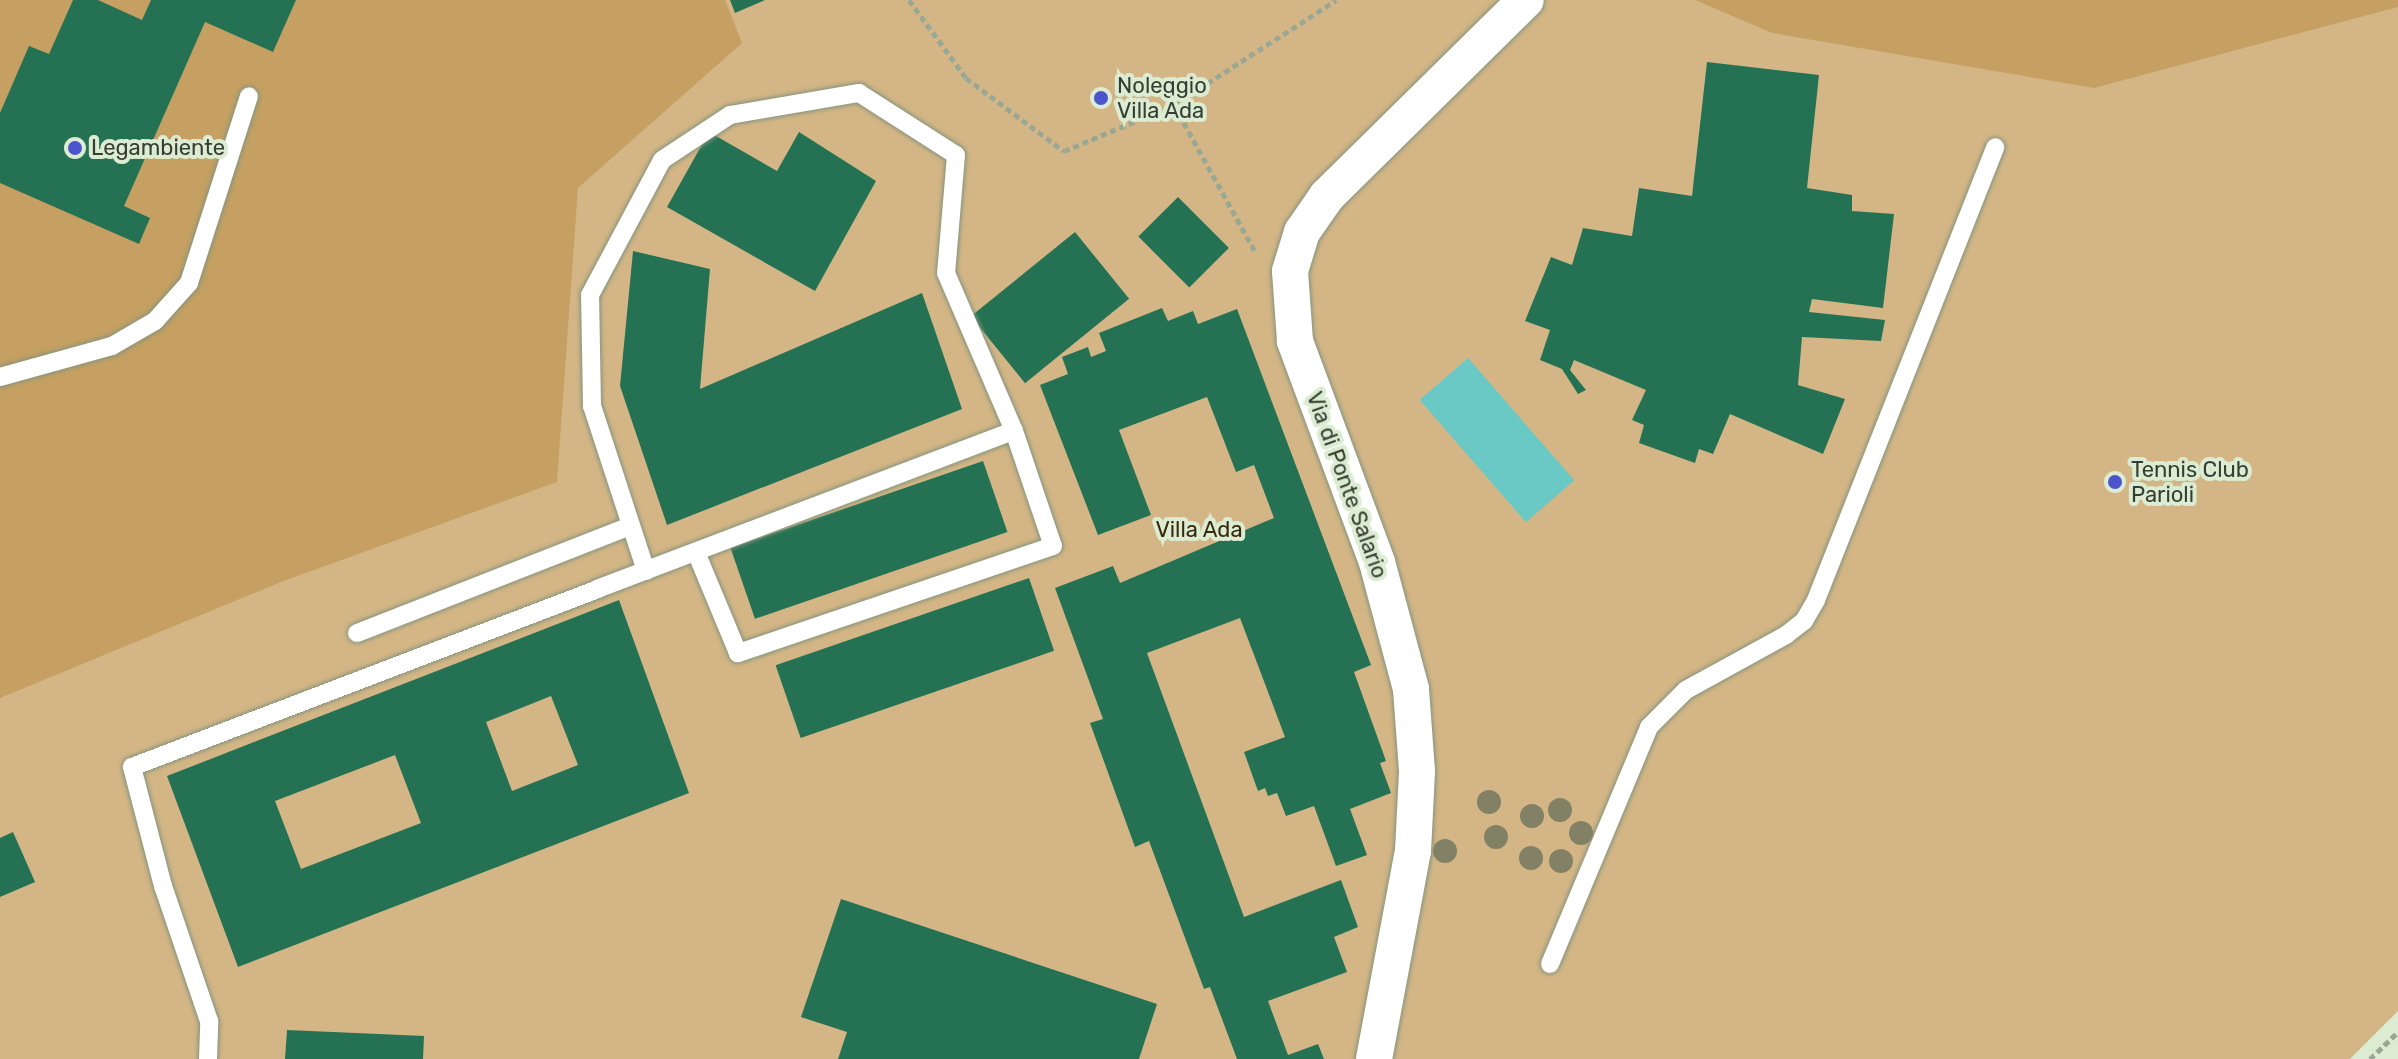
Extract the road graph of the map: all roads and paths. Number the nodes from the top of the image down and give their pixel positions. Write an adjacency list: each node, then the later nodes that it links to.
1 (909, 0): 5 (path)
2 (1336, 0): 5 (path)
3 (1526, 0): 7 (street, Via di Ponte Salario)
4 (249, 96): 8 (lane)
5 (1174, 105): 7 (path)
6 (1995, 147): 14 (lane)
7 (1288, 302): 17 (street, Via di Ponte Salario)
8 (0, 377)
9 (1014, 431): 10 (lane); 11 (lane); 11 (lane)
10 (630, 526): 12 (lane); 13 (lane)
11 (696, 552): 12 (lane)
12 (646, 571): 16 (lane)
13 (357, 633)
14 (1550, 964)
15 (2398, 1032): 18 (path)
16 (208, 1059)
17 (1374, 1059)
18 (2370, 1059)

